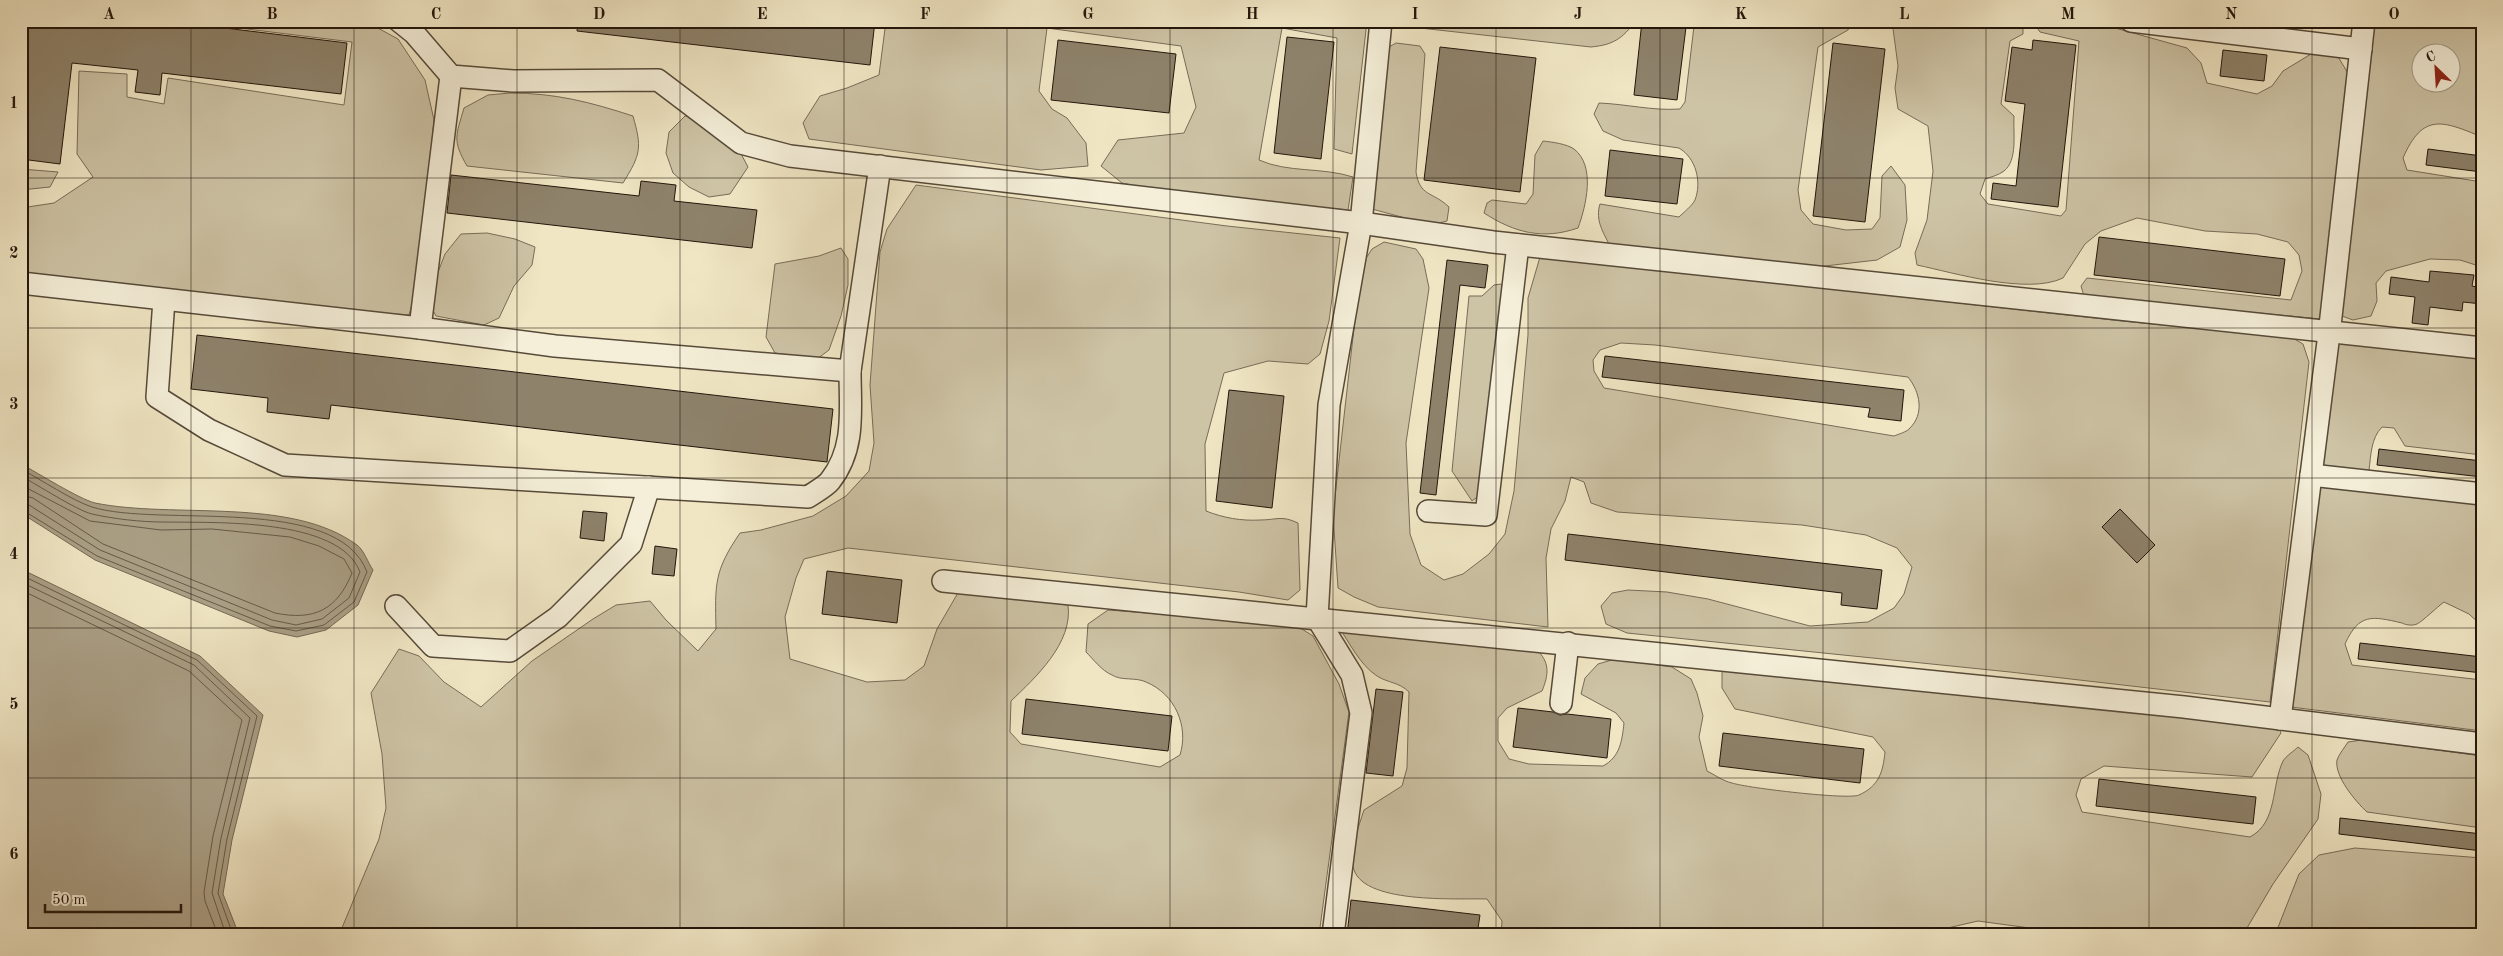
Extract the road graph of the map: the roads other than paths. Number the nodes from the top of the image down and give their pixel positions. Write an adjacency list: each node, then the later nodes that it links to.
1 (399, 21): 6 (lane)
2 (1381, 21): 8 (lane)
3 (2131, 21): 5 (lane)
4 (2364, 21): 5 (lane)
5 (2361, 49): 13 (lane)
6 (451, 76): 7 (lane); 12 (lane)
7 (880, 166): 8 (lane); 15 (lane)
8 (1360, 223): 9 (lane); 22 (lane)
9 (1518, 245): 13 (lane); 19 (lane)
10 (21, 283): 11 (lane)
11 (164, 300): 12 (lane); 17 (lane)
12 (420, 328): 15 (lane)
13 (2329, 331): 14 (lane); 16 (lane)
14 (2482, 348)
15 (850, 371): 17 (lane)
16 (2311, 474): 18 (lane); 25 (lane)
17 (649, 487): 21 (lane)
18 (2482, 494)
19 (1428, 512)
20 (944, 581): 22 (lane)
21 (396, 606)
22 (1317, 618): 23 (lane); 27 (lane)
23 (1568, 643): 24 (lane); 25 (lane)
24 (1561, 703)
25 (2280, 719): 26 (lane)
26 (2482, 744)
27 (1333, 935)

